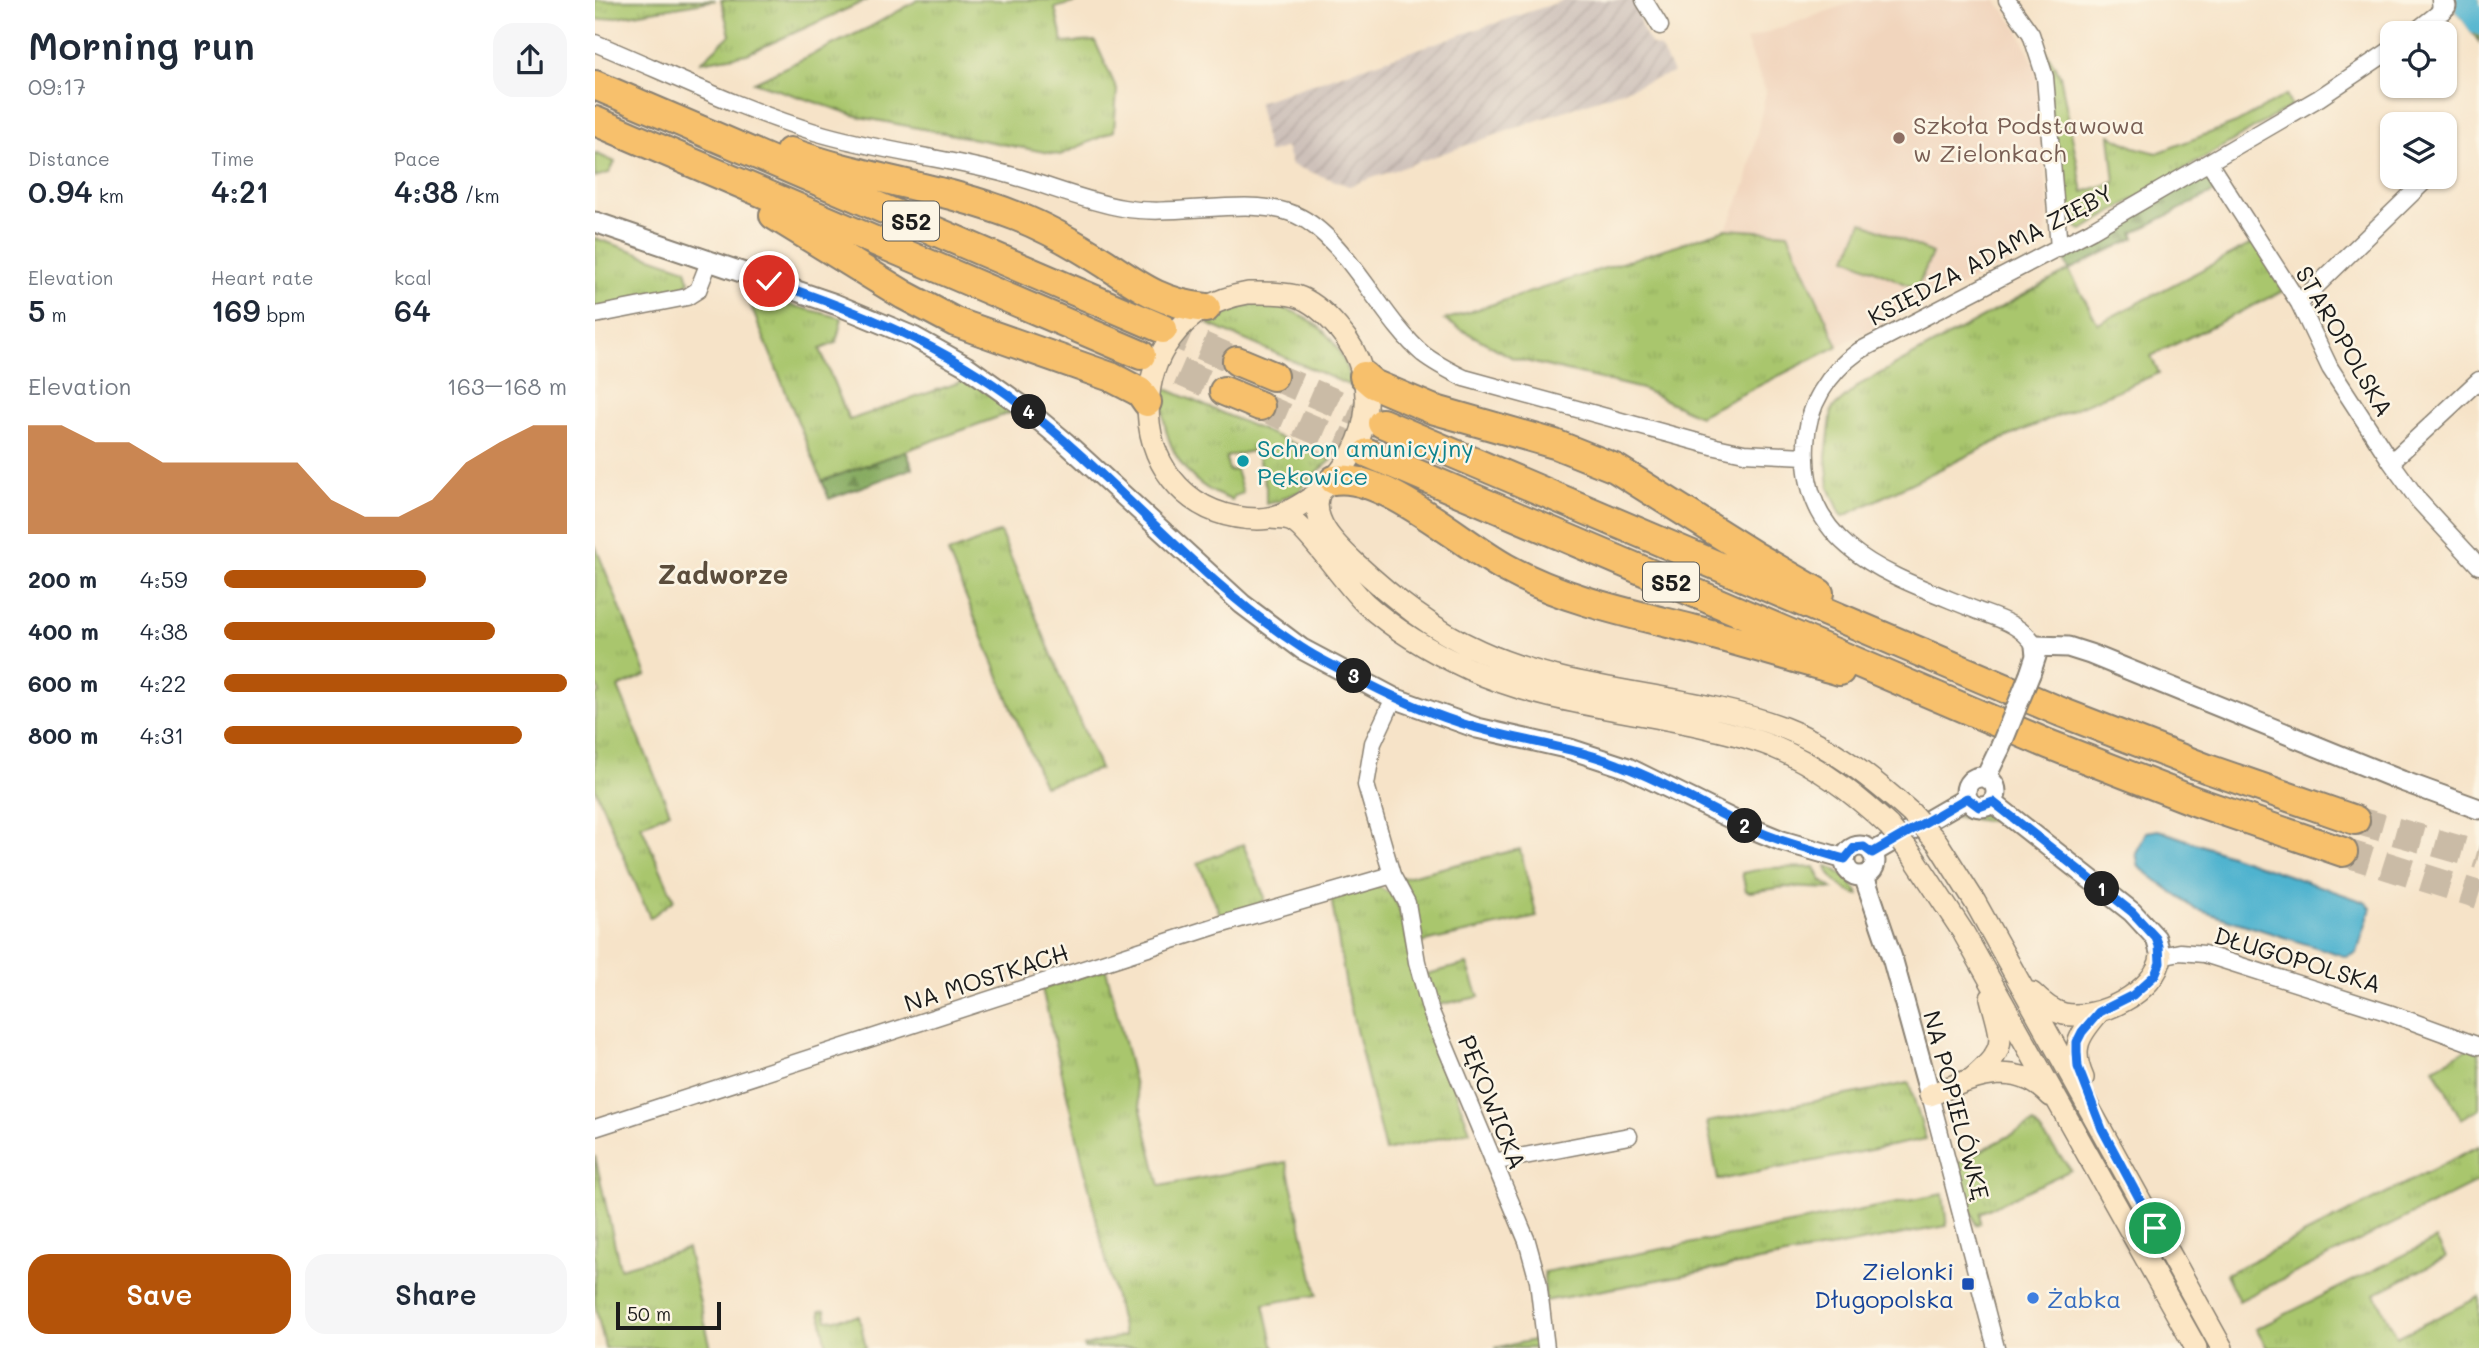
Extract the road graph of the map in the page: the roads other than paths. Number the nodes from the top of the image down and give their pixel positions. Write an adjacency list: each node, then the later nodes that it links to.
1 (1644, 0): 5 (street)
2 (2007, 0): 15 (street)
3 (2445, 4): 4 (street)
4 (2426, 21)
5 (1660, 26)
6 (595, 43): 31 (street)
7 (2380, 57): 12 (street, KSIĘDZA ADAMA ZIĘBY)
8 (595, 85): 9 (highway, S52)
9 (659, 113): 18 (highway); 20 (highway, S52)
10 (595, 121): 11 (highway, S52)
11 (682, 159): 21 (highway, S52); 27 (highway)
12 (2209, 163): 15 (street, KSIĘDZA ADAMA ZIĘBY); 17 (street, STAROPOLSKA)
13 (2417, 189): 17 (street)
14 (595, 222): 16 (street)
15 (2059, 248): 31 (street, KSIĘDZA ADAMA ZIĘBY)
16 (709, 262): 19 (street); 38 (street)
17 (2299, 303): 32 (street, STAROPOLSKA)
18 (1206, 308): 24 (main road); 27 (main road)
19 (595, 315)
20 (1163, 329)
21 (1141, 355)
22 (1237, 361): 23 (highway)
23 (1273, 376)
24 (1364, 376): 33 (main road); 37 (highway)
25 (2479, 380): 32 (street)
26 (1224, 391): 28 (highway)
27 (1147, 402): 34 (main road)
28 (1259, 406)
29 (1382, 423): 37 (highway, S52)
30 (1368, 453): 39 (highway, S52)
31 (1805, 456): 36 (street, KSIĘDZA ADAMA ZIĘBY)
32 (2391, 462): 35 (street, STAROPOLSKA)
33 (1328, 486): 34 (main road); 39 (highway); 52 (main road, bridge)
34 (1271, 518): 51 (main road, bridge)
35 (2479, 565)
36 (2035, 646): 40 (street, bridge); 43 (street)
37 (1909, 648): 44 (highway, S52)
38 (1394, 698): 47 (street); 48 (street, PĘKOWICKA)
39 (1973, 712): 45 (highway, S52)
40 (1986, 777): 41 (street); 42 (street)
41 (1967, 798): 42 (street); 46 (street)
42 (1993, 802): 50 (street)
43 (2479, 809)
44 (2354, 820)
45 (2343, 852)
46 (1872, 853): 47 (street); 49 (street)
47 (1845, 859): 49 (street)
48 (1392, 875): 58 (street, NA MOSTKACH); 61 (street, PĘKOWICKA)
49 (1864, 876): 56 (street, NA POPIELÓWKĘ)
50 (2161, 956): 53 (main road); 54 (street, DŁUGOPOLSKA)
51 (1984, 969): 55 (main road); 57 (main road)
52 (2021, 982): 53 (main road); 59 (main road)
53 (2099, 1012): 59 (main road)
54 (2479, 1046)
55 (1973, 1078): 56 (main road); 57 (main road)
56 (1930, 1095): 63 (street, NA POPIELÓWKĘ)
57 (2064, 1111): 64 (main road)
58 (595, 1128)
59 (2102, 1129): 65 (main road)
60 (1629, 1136): 61 (street)
61 (1493, 1162): 62 (street, PĘKOWICKA)
62 (1546, 1348)
63 (1996, 1348)
64 (2196, 1348)
65 (2222, 1348)

